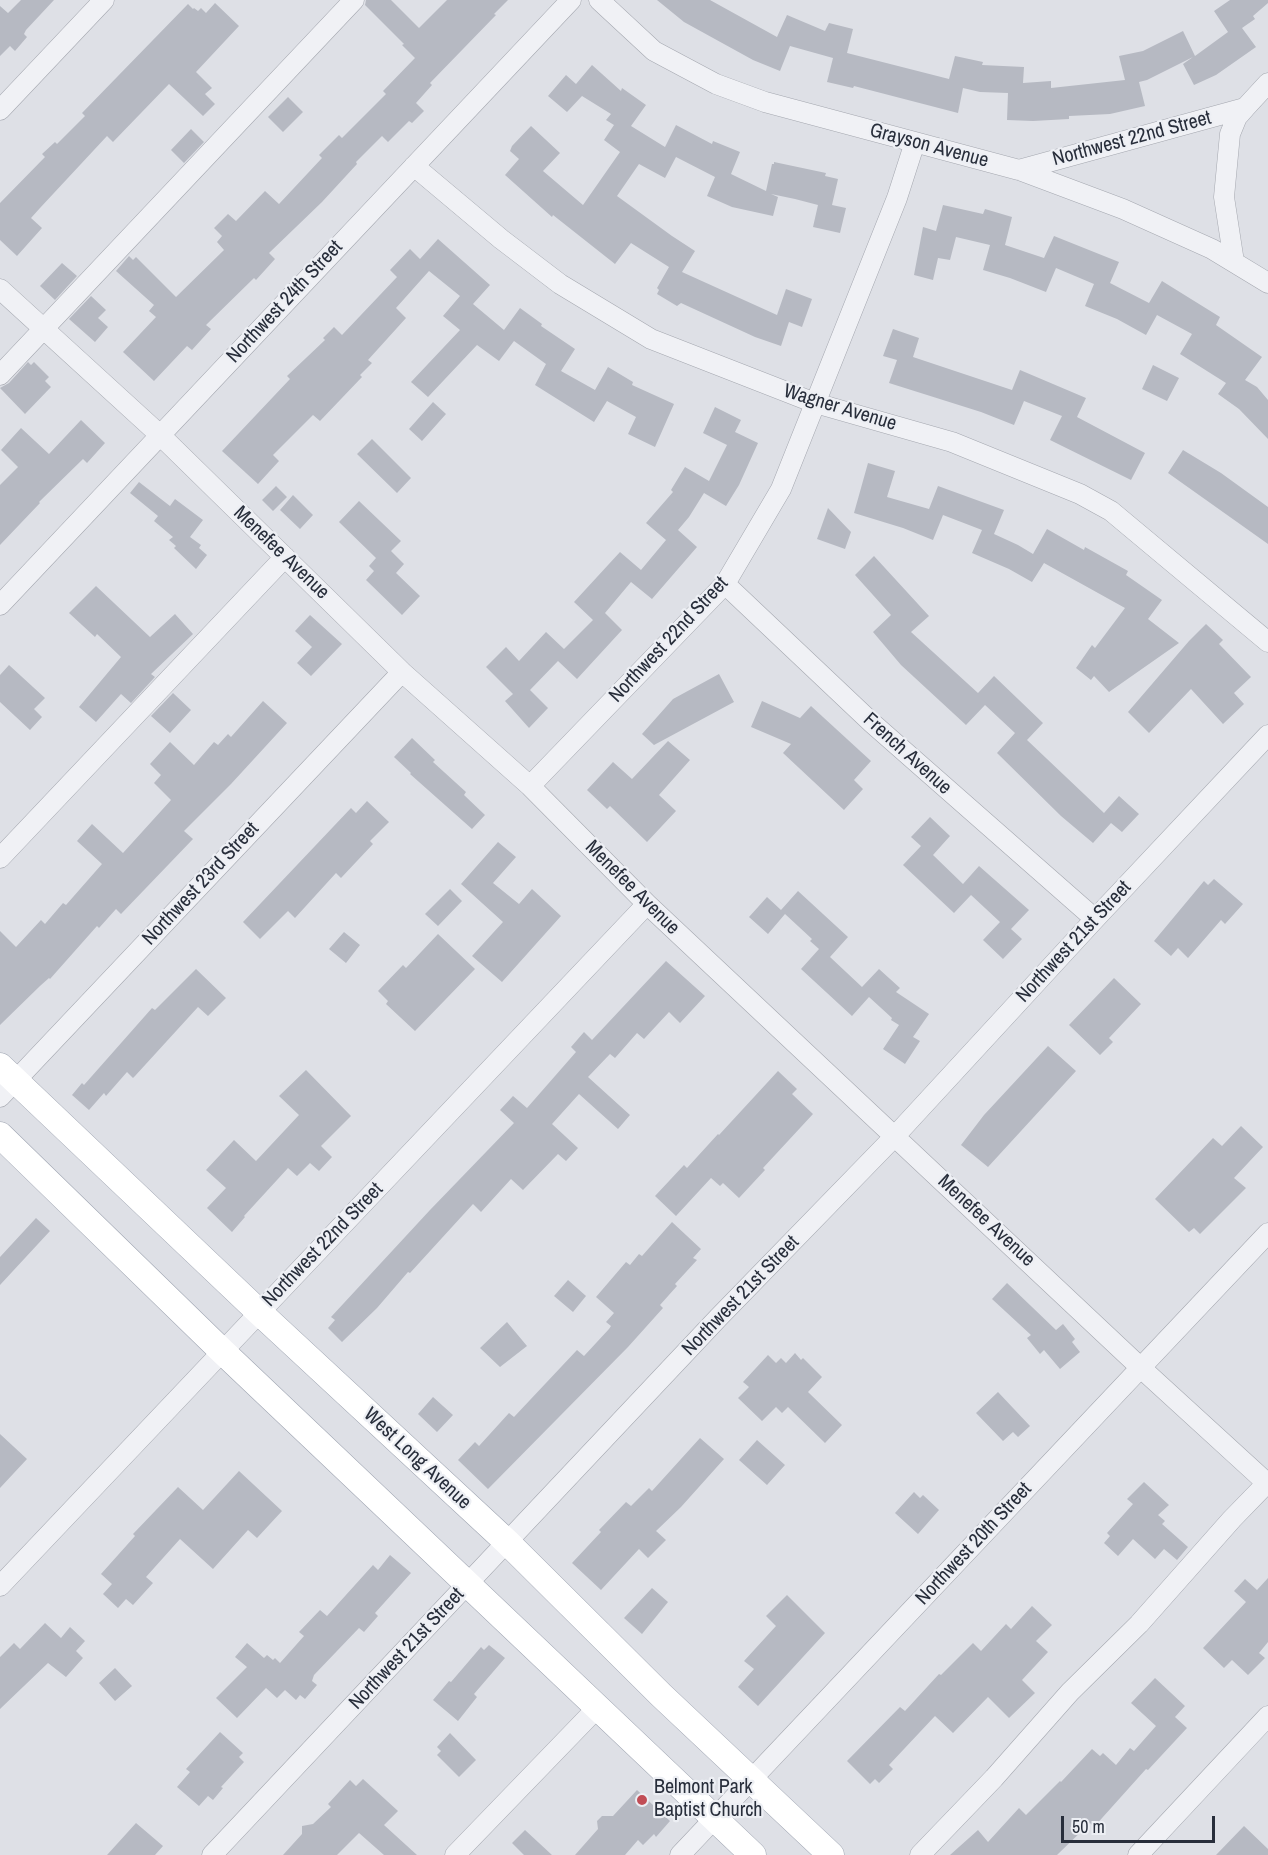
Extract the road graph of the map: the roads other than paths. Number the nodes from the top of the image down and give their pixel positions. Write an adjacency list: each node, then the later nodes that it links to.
1 (104, 0): 7 (street)
2 (354, 0): 14 (street)
3 (571, 0): 9 (street, Northwest 24th Street)
4 (599, 0): 8 (street, Grayson Avenue)
5 (1268, 83): 6 (street, Northwest 22nd Street)
6 (1245, 108): 10 (street, Northwest 22nd Street); 11 (street, Northwest 22nd Street)
7 (0, 110)
8 (915, 142): 10 (street, Grayson Avenue); 16 (street, Northwest 22nd Street)
9 (414, 166): 16 (street, Wagner Avenue); 17 (street, Northwest 24th Street)
10 (1019, 170): 11 (street, Grayson Avenue)
11 (1233, 262): 12 (street, Grayson Avenue)
12 (1268, 283)
13 (0, 289): 14 (street, Menefee Avenue)
14 (44, 328): 15 (street); 17 (street, Menefee Avenue)
15 (0, 375)
16 (815, 403): 19 (street, Northwest 22nd Street); 21 (street, Wagner Avenue)
17 (160, 435): 18 (street, Menefee Avenue); 20 (street, Northwest 24th Street)
18 (285, 557): 22 (street, Menefee Avenue); 25 (street)
19 (725, 584): 24 (street, Northwest 22nd Street); 27 (street, French Avenue)
20 (0, 605)
21 (1268, 642)
22 (402, 672): 24 (street, Menefee Avenue); 28 (street, Northwest 23rd Street)
23 (1268, 735): 27 (street, Northwest 21st Street)
24 (530, 786): 26 (street, Menefee Avenue)
25 (0, 858)
26 (647, 904): 30 (street, Menefee Avenue); 32 (street, Northwest 22nd Street)
27 (1095, 919): 30 (street, Northwest 21st Street)
28 (5, 1081): 32 (main road, West Long Avenue)
29 (0, 1135): 33 (main road)
30 (895, 1136): 34 (street, Menefee Avenue); 36 (street, Northwest 21st Street)
31 (1268, 1233): 34 (street, Northwest 20th Street)
32 (259, 1312): 33 (street, Northwest 22nd Street); 36 (main road, West Long Avenue)
33 (222, 1351): 37 (main road); 38 (street, Northwest 22nd Street)
34 (1141, 1368): 35 (street, Menefee Avenue); 41 (street, Northwest 20th Street)
35 (1268, 1483): 48 (street)
36 (507, 1542): 37 (street, Northwest 21st Street); 41 (main road, West Long Avenue)
37 (468, 1583): 39 (main road); 43 (street, Northwest 21st Street)
38 (0, 1586)
39 (597, 1707): 42 (main road); 44 (street)
40 (1268, 1716): 49 (street)
41 (751, 1780): 42 (street, Northwest 20th Street); 47 (main road, West Long Avenue)
42 (714, 1819): 45 (street, Northwest 20th Street); 46 (main road)
43 (212, 1855)
44 (455, 1855)
45 (680, 1855)
46 (753, 1855)
47 (831, 1855)
48 (920, 1855)
49 (1138, 1855)

